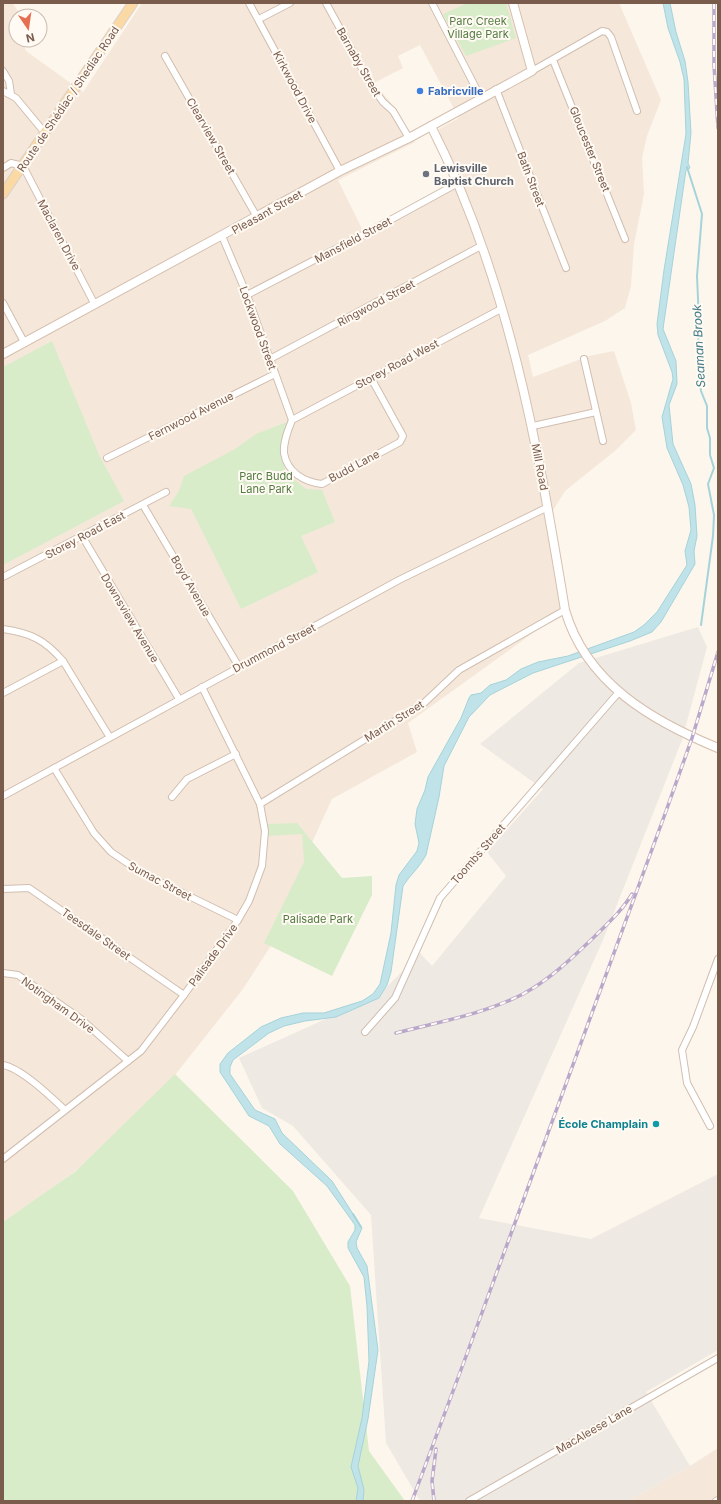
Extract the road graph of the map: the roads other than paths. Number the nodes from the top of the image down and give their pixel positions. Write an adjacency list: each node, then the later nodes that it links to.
1 (133, 3): 18 (main road, Route de Shédiac / Shediac Road)
2 (249, 3): 7 (street, Kirkwood Drive)
3 (290, 3): 7 (street)
4 (326, 3): 19 (street, Barnaby Street)
5 (432, 3): 15 (street)
6 (513, 3): 11 (street)
7 (259, 20): 22 (street, Kirkwood Drive)
8 (165, 56): 25 (street, Clearview Street)
9 (553, 60): 11 (street, Pleasant Street); 16 (street, Pleasant Street); 27 (street, Gloucester Street)
10 (3, 71): 14 (street)
11 (532, 71): 12 (street, Pleasant Street)
12 (496, 89): 15 (street, Pleasant Street); 29 (street, Bath Street)
13 (3, 91): 14 (street)
14 (11, 94): 18 (street)
15 (481, 98): 17 (street, Pleasant Street)
16 (637, 111)
17 (430, 126): 19 (street, Pleasant Street); 23 (street, Mill Road)
18 (45, 133): 20 (main road, Route de Shédiac / Shediac Road)
19 (409, 138): 22 (street, Pleasant Street)
20 (23, 166): 21 (street); 24 (main road, Route de Shédiac / Shediac Road); 32 (street, Maclaren Drive)
21 (3, 168)
22 (340, 171): 25 (street, Pleasant Street)
23 (458, 184): 28 (street, Mill Road); 30 (street, Mansfield Street)
24 (3, 194)
25 (257, 217): 26 (street, Pleasant Street)
26 (222, 236): 30 (street, Lockwood Street); 32 (street, Pleasant Street)
27 (625, 239)
28 (481, 246): 33 (street, Mill Road); 36 (street, Ringwood Street)
29 (566, 268)
30 (247, 295): 36 (street, Lockwood Street)
31 (3, 303): 34 (street)
32 (95, 305): 34 (street, Pleasant Street)
33 (501, 309): 39 (street, Storey Road West); 42 (street, Mill Road)
34 (24, 342): 35 (street, Pleasant Street)
35 (3, 354)
36 (270, 359): 38 (street, Lockwood Street)
37 (584, 359): 40 (street)
38 (275, 374): 41 (street, Lockwood Street); 44 (street, Fernwood Avenue)
39 (371, 378): 41 (street, Storey Road West); 41 (street, Budd Lane)
40 (596, 412): 42 (street); 43 (street)
41 (292, 420)
42 (532, 426): 47 (street, Mill Road)
43 (603, 441)
44 (107, 458)
45 (166, 492): 46 (street, Storey Road East)
46 (143, 505): 48 (street, Storey Road East); 53 (street, Boyd Avenue)
47 (548, 507): 50 (street, Mill Road); 53 (street, Drummond Street)
48 (82, 536): 49 (street, Storey Road East); 57 (street, Downsview Avenue)
49 (3, 577)
50 (565, 610): 55 (street, Mill Road); 64 (street, Martin Street)
51 (3, 629): 52 (street)
52 (63, 661): 56 (street); 58 (street)
53 (239, 667): 54 (street, Drummond Street)
54 (202, 687): 57 (street, Drummond Street); 60 (street, Palisade Drive)
55 (619, 692): 59 (street, Mill Road); 70 (street, Toombs Street)
56 (3, 693)
57 (179, 699): 58 (street, Drummond Street)
58 (109, 736): 61 (street, Drummond Street)
59 (718, 748)
60 (236, 754): 63 (street); 64 (street, Palisade Drive)
61 (54, 768): 62 (street, Drummond Street); 66 (street, Sumac Street)
62 (3, 796)
63 (172, 797)
64 (260, 804): 66 (street, Palisade Drive)
65 (3, 889): 69 (street, Teesdale Street)
66 (238, 920): 69 (street, Palisade Drive)
67 (718, 960): 74 (street)
68 (3, 973): 71 (street, Notingham Drive)
69 (184, 995): 71 (street, Palisade Drive)
70 (365, 1032)
71 (128, 1061): 73 (street, Palisade Drive)
72 (3, 1065): 73 (street)
73 (65, 1110): 75 (street, Palisade Drive)
74 (710, 1126)
75 (3, 1159)
76 (718, 1358): 77 (street, MacAleese Lane)
77 (469, 1501)

